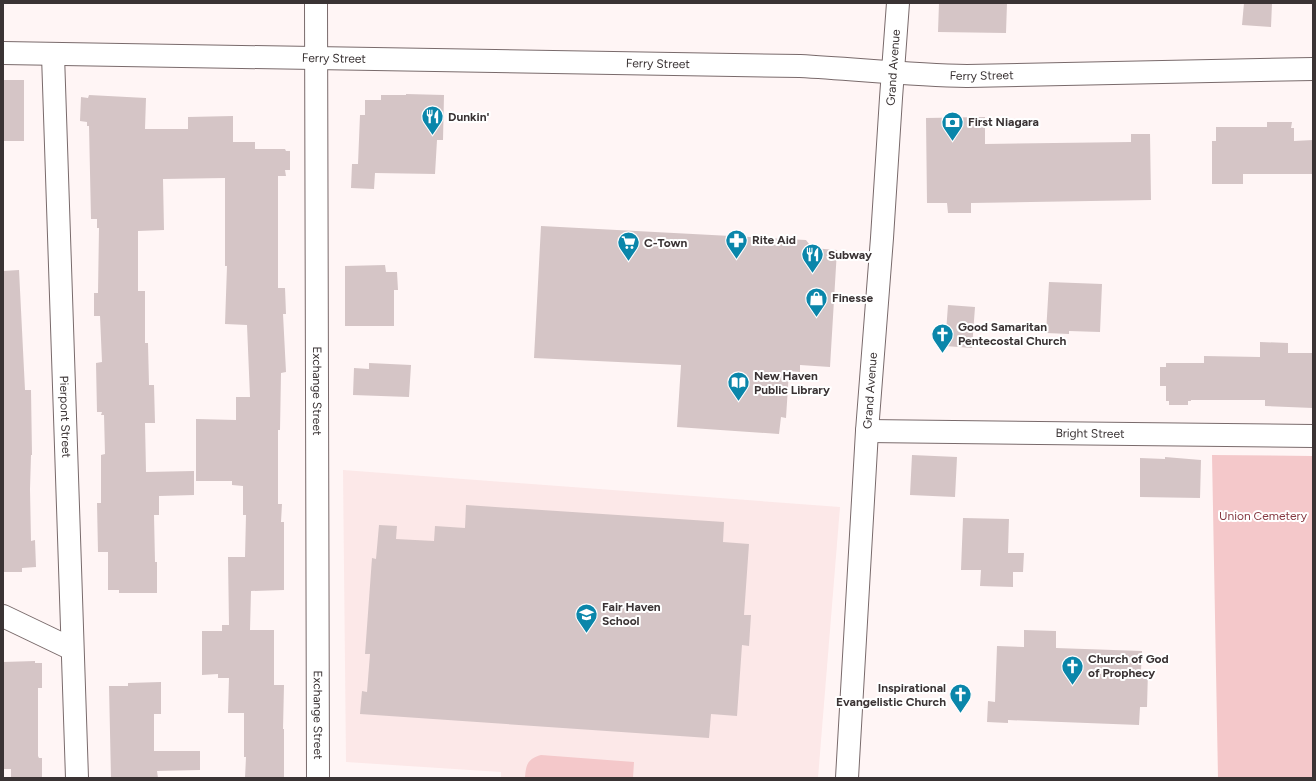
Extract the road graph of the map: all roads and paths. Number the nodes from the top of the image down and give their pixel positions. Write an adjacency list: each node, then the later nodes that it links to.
1 (316, 3): 5 (main road, Exchange Street)
2 (898, 3): 7 (main road, Grand Avenue)
3 (3, 53): 4 (main road, Ferry Street)
4 (53, 55): 5 (main road, Ferry Street); 11 (main road, Pierpont Street)
5 (316, 58): 7 (main road, Ferry Street); 13 (main road, Exchange Street)
6 (1313, 69): 7 (main road, Ferry Street)
7 (893, 72): 8 (main road, Grand Avenue)
8 (867, 431): 9 (main road, Bright Street); 14 (main road, Grand Avenue)
9 (1313, 436)
10 (3, 616): 11 (main road)
11 (72, 649): 12 (main road, Pierpont Street)
12 (77, 778)
13 (318, 778)
14 (847, 778)

